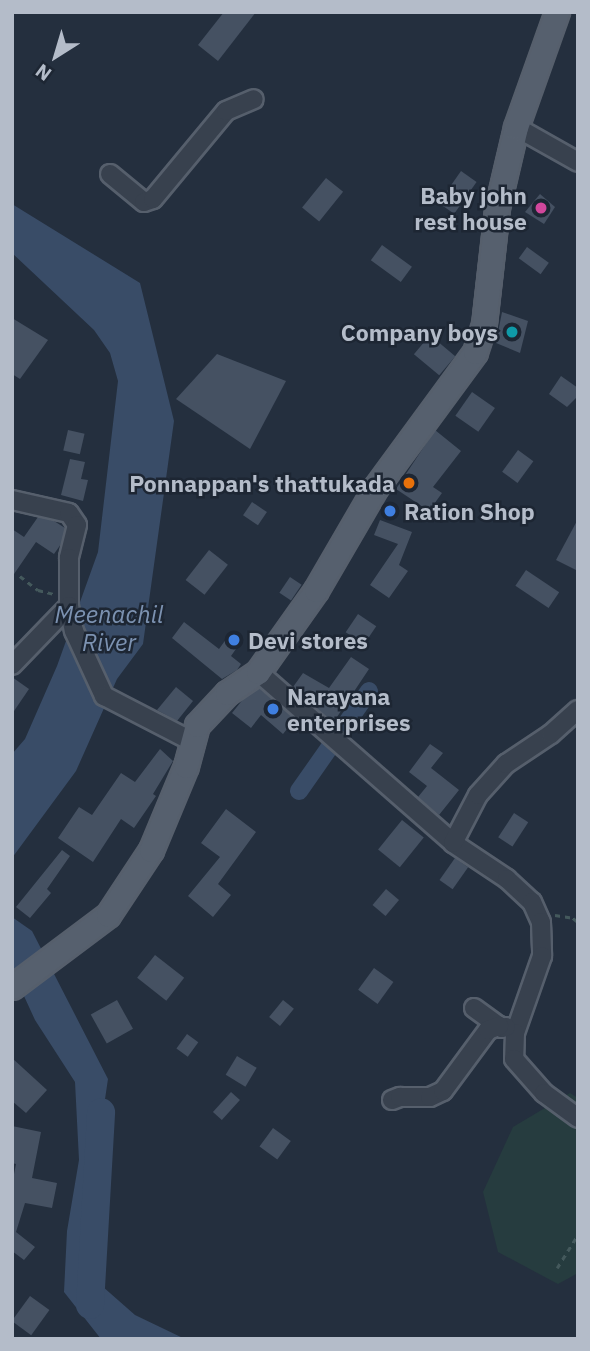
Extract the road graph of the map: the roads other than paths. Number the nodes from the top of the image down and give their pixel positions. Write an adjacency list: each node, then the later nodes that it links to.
1 (557, 12): 3 (main road)
2 (254, 99): 5 (street)
3 (516, 127): 4 (street); 9 (main road)
4 (578, 162)
5 (110, 174)
6 (12, 500): 7 (street)
7 (70, 606): 8 (street); 11 (street)
8 (12, 665)
9 (258, 672): 11 (main road); 12 (street)
10 (578, 710): 12 (street)
11 (191, 741): 13 (main road)
12 (453, 844): 15 (street)
13 (12, 987)
14 (474, 1008): 16 (street)
15 (519, 1022): 16 (street); 18 (street)
16 (499, 1026): 17 (street)
17 (392, 1100)
18 (578, 1118)

